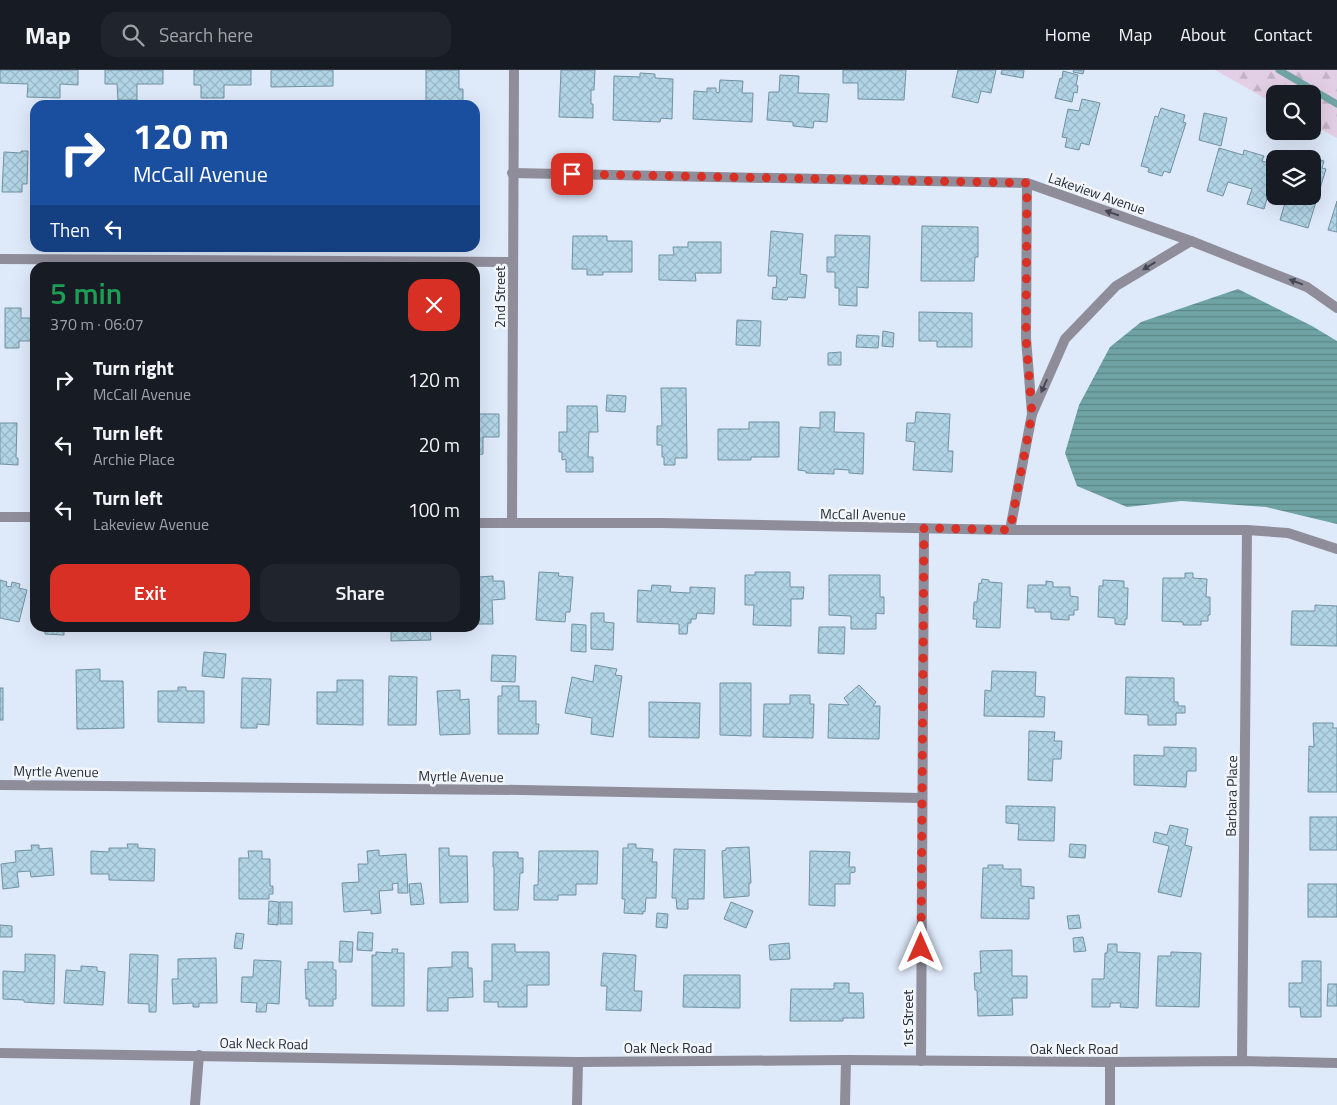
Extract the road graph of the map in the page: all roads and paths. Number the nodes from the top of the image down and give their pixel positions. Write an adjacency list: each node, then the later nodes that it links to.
1 (514, 70): 2 (street, 2nd Street)
2 (512, 173): 3 (street, Lakeview Avenue); 6 (street, 2nd Street)
3 (1027, 183): 4 (street, Lakeview Avenue, one-way to 3); 8 (street)
4 (1191, 241): 7 (street, Lakeview Avenue, one-way to 4); 8 (street, one-way to 8)
5 (0, 259): 6 (street)
6 (513, 262): 12 (street, 2nd Street)
7 (1337, 308)
8 (1032, 414): 14 (street)
9 (0, 517): 10 (street)
10 (30, 517)
11 (480, 523): 12 (street, McCall Avenue)
12 (512, 524): 13 (street, McCall Avenue)
13 (924, 528): 14 (street, McCall Avenue); 18 (street, 1st Street)
14 (1010, 530): 15 (street, McCall Avenue)
15 (1247, 530): 16 (street, McCall Avenue); 23 (street, Barbara Place)
16 (1337, 549)
17 (0, 784): 18 (street, Myrtle Avenue)
18 (921, 798): 22 (street, 1st Street)
19 (0, 1052): 20 (street, Oak Neck Road)
20 (199, 1055): 24 (street, Oak Neck Road); 27 (street)
21 (846, 1060): 22 (street, Oak Neck Road); 24 (street, Oak Neck Road); 29 (street)
22 (921, 1060): 25 (street, Oak Neck Road)
23 (1242, 1061): 25 (street, Oak Neck Road); 26 (street, Oak Neck Road)
24 (578, 1062): 28 (street)
25 (1110, 1062): 30 (street)
26 (1337, 1063)
27 (194, 1105)
28 (577, 1105)
29 (845, 1105)
30 (1110, 1105)

